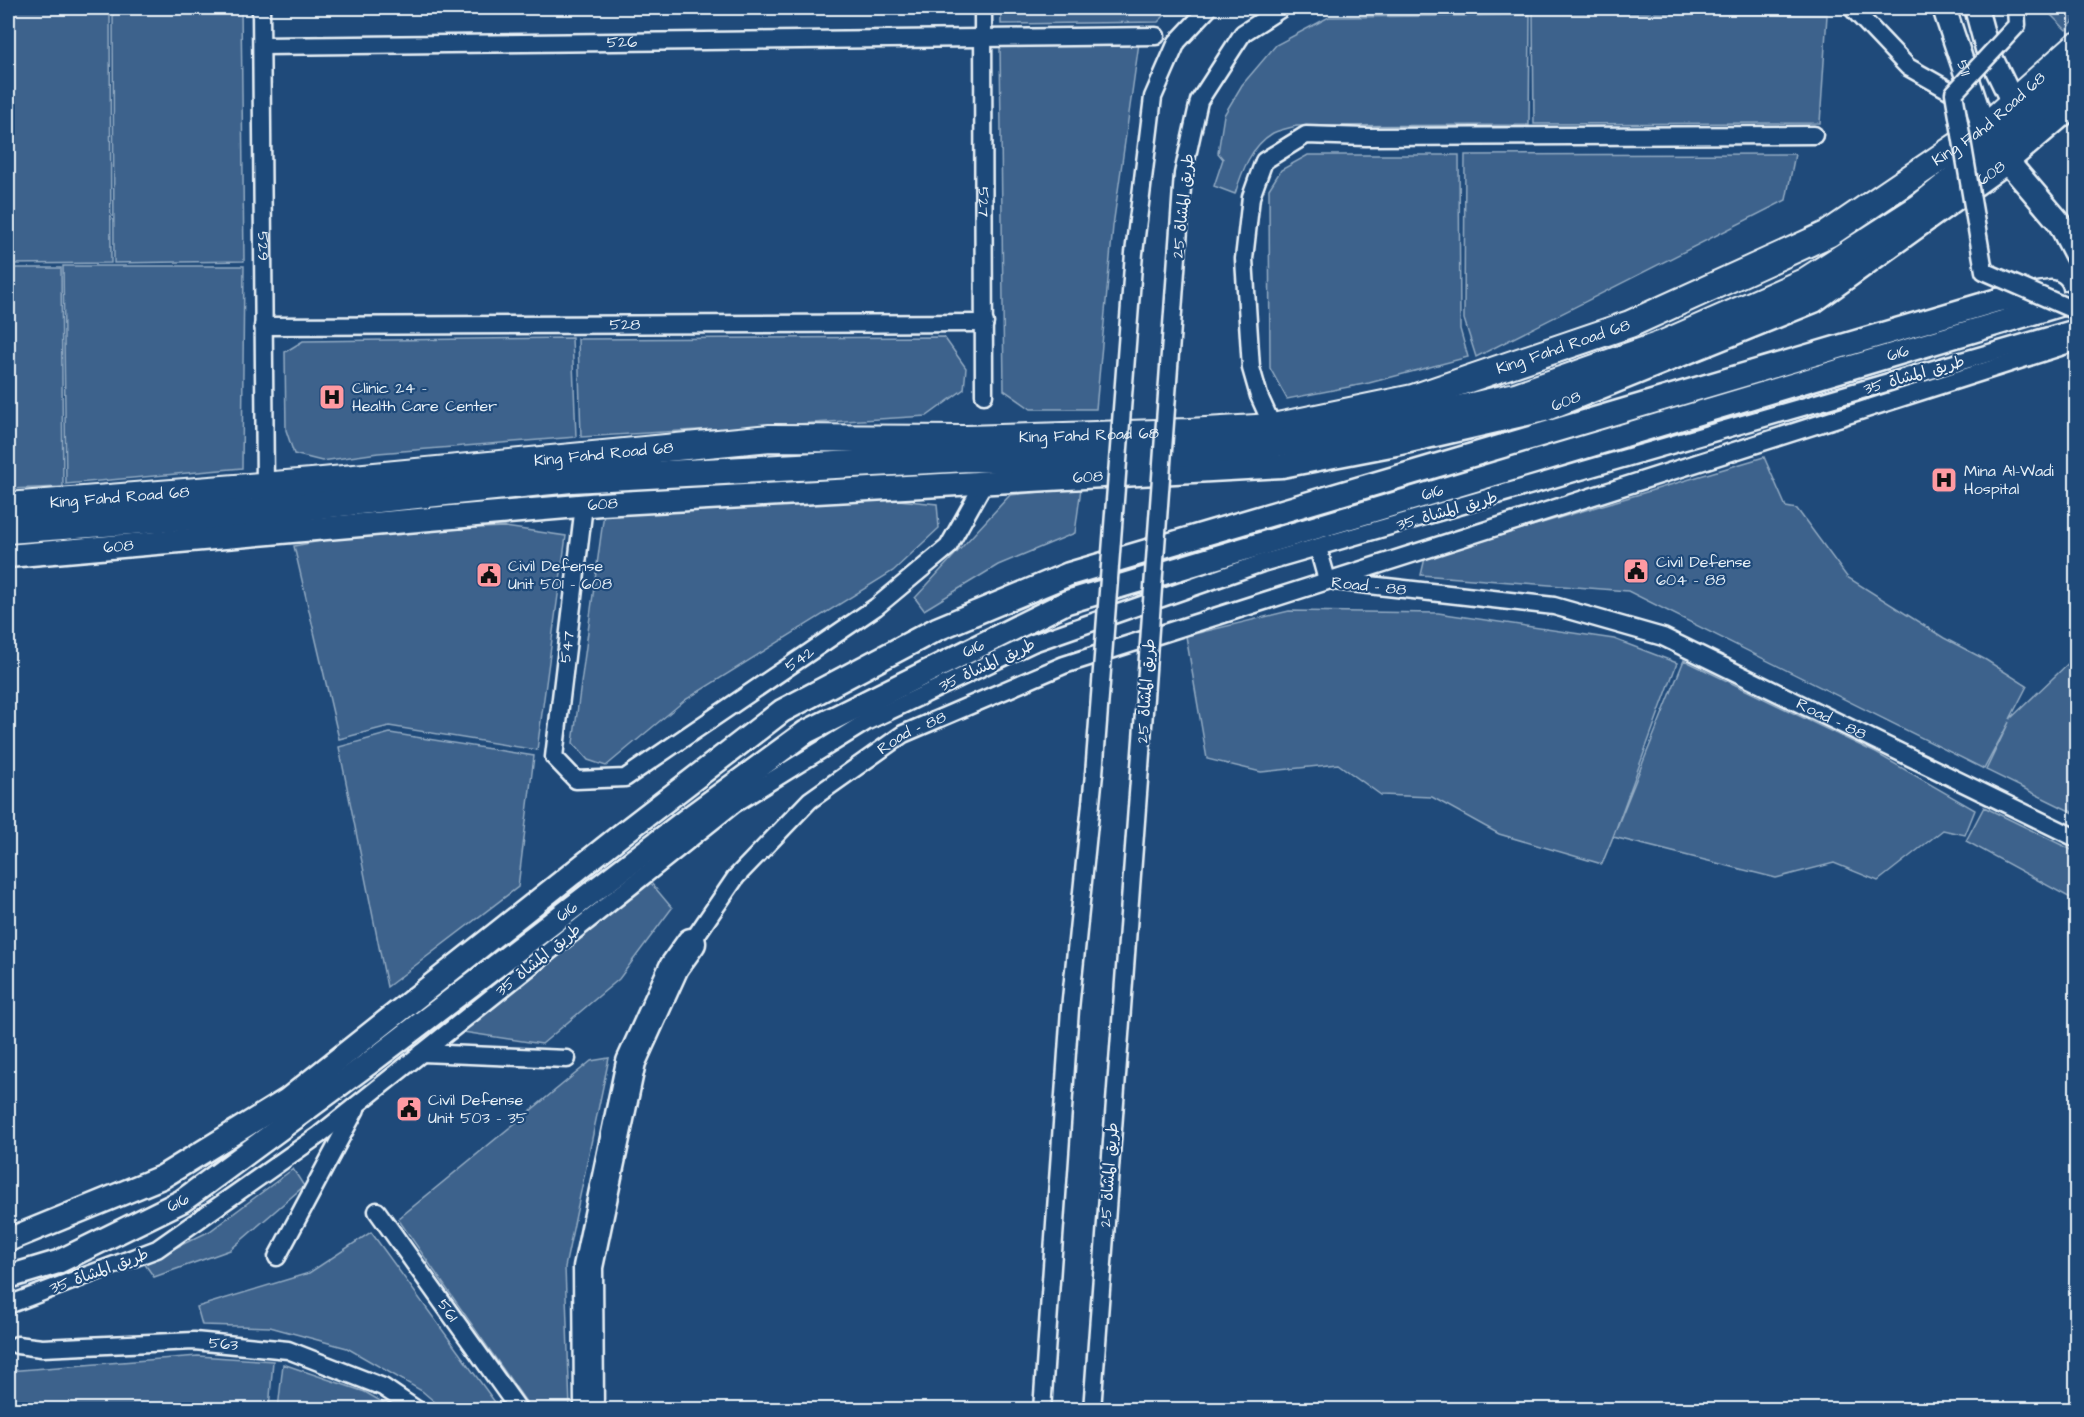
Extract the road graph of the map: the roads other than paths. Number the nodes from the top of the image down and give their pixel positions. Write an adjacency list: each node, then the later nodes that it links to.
1 (261, 8): 11 (street, 529)
2 (983, 8): 10 (street, 527)
3 (1209, 8): 52 (street, bridge)
4 (1282, 8): 53 (street, طريق المشاة 25, bridge)
5 (1852, 8): 14 (street)
6 (1944, 8): 18 (main road, 511)
7 (1976, 8): 15 (main road, 511)
8 (2016, 8): 14 (street, bridge)
9 (1156, 36): 10 (street, 526)
10 (983, 40): 11 (street, 526); 23 (street, 527)
11 (262, 46): 24 (street, 529)
12 (2076, 46): 15 (main road, King Fahd Road 68)
13 (2076, 79): 18 (main road, King Fahd Road 68)
14 (1954, 93): 22 (street, bridge)
15 (2013, 103): 18 (main road, King Fahd Road 68)
16 (2076, 104): 18 (main road, 608)
17 (1814, 135): 28 (street)
18 (1996, 145): 19 (main road); 28 (main road, King Fahd Road 68); 29 (main road, 608); 33 (main road, King Fahd Road 68)
19 (2076, 255)
20 (2076, 292): 44 (main road, 616)
21 (2076, 300): 46 (main road, 616)
22 (2076, 311)
23 (985, 323): 24 (street, 528); 27 (street, 527)
24 (263, 326): 30 (street, 529)
25 (2076, 328): 34 (street, طريق المشاة 35)
26 (2076, 342): 36 (street)
27 (984, 395)
28 (1273, 427): 30 (main road, King Fahd Road 68)
29 (984, 483): 31 (main road, 608); 37 (street, 542)
30 (265, 486): 32 (main road, King Fahd Road 68)
31 (584, 505): 35 (main road, 608); 37 (street, 547)
32 (8, 506)
33 (8, 530)
34 (1318, 548): 36 (street); 40 (street, طريق المشاة 35)
35 (8, 556)
36 (1327, 580): 38 (street, Road - 88); 39 (street, Road - 88)
37 (576, 780)
38 (2076, 838)
39 (691, 943): 51 (highway)
40 (422, 1053): 41 (street); 42 (street, طريق المشاة 35)
41 (567, 1059)
42 (359, 1102): 45 (street); 47 (street, طريق المشاة 35)
43 (377, 1211): 50 (street, 561)
44 (8, 1240)
45 (277, 1257)
46 (8, 1277)
47 (8, 1305)
48 (17, 1346): 49 (street, 563)
49 (417, 1410)
50 (519, 1410)
51 (589, 1410)
52 (1042, 1410)
53 (1092, 1410)

